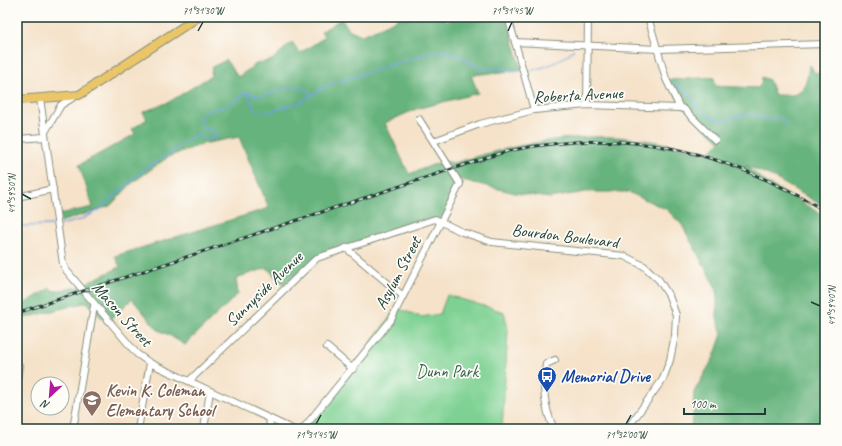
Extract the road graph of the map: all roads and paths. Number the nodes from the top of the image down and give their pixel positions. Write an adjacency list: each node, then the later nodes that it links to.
1 (198, 17): 9 (main road)
2 (508, 17): 5 (street)
3 (588, 17): 6 (street)
4 (648, 17): 8 (street)
5 (515, 42): 6 (street); 14 (street)
6 (587, 44): 8 (street); 12 (street)
7 (825, 44): 8 (street)
8 (658, 49): 13 (street)
9 (79, 95): 10 (main road); 16 (street)
10 (40, 98): 11 (main road); 16 (street, Mason Street)
11 (17, 100)
12 (587, 105): 13 (street, Roberta Avenue); 14 (street, Roberta Avenue)
13 (680, 108): 18 (street)
14 (534, 110): 19 (street, Roberta Avenue)
15 (419, 119): 19 (street, Asylum Street)
16 (45, 134): 17 (street); 20 (street, Mason Street)
17 (17, 139)
18 (715, 140)
19 (434, 141): 22 (street, Asylum Street)
20 (53, 189): 21 (street); 25 (street, Mason Street)
21 (17, 197)
22 (441, 222): 23 (street, Sunnyside Avenue); 24 (street, Asylum Street); 42 (street, Bourdon Boulevard)
23 (346, 248): 24 (street); 32 (street, Sunnyside Avenue)
24 (403, 296): 30 (street, Asylum Street)
25 (94, 306): 28 (street, Mason Street); 35 (street)
26 (327, 347): 30 (street)
27 (554, 360): 41 (street)
28 (150, 363): 32 (street, Mason Street); 36 (street)
29 (19, 366): 31 (street)
30 (353, 368): 40 (street, Asylum Street)
31 (17, 379)
32 (189, 381): 33 (street, Mason Street)
33 (210, 391): 34 (street, Mason Street); 37 (street)
34 (270, 419): 38 (street); 39 (street, Mason Street)
35 (73, 429)
36 (138, 429)
37 (204, 429)
38 (269, 429)
39 (292, 429)
40 (303, 429)
41 (554, 429)
42 (626, 429)

